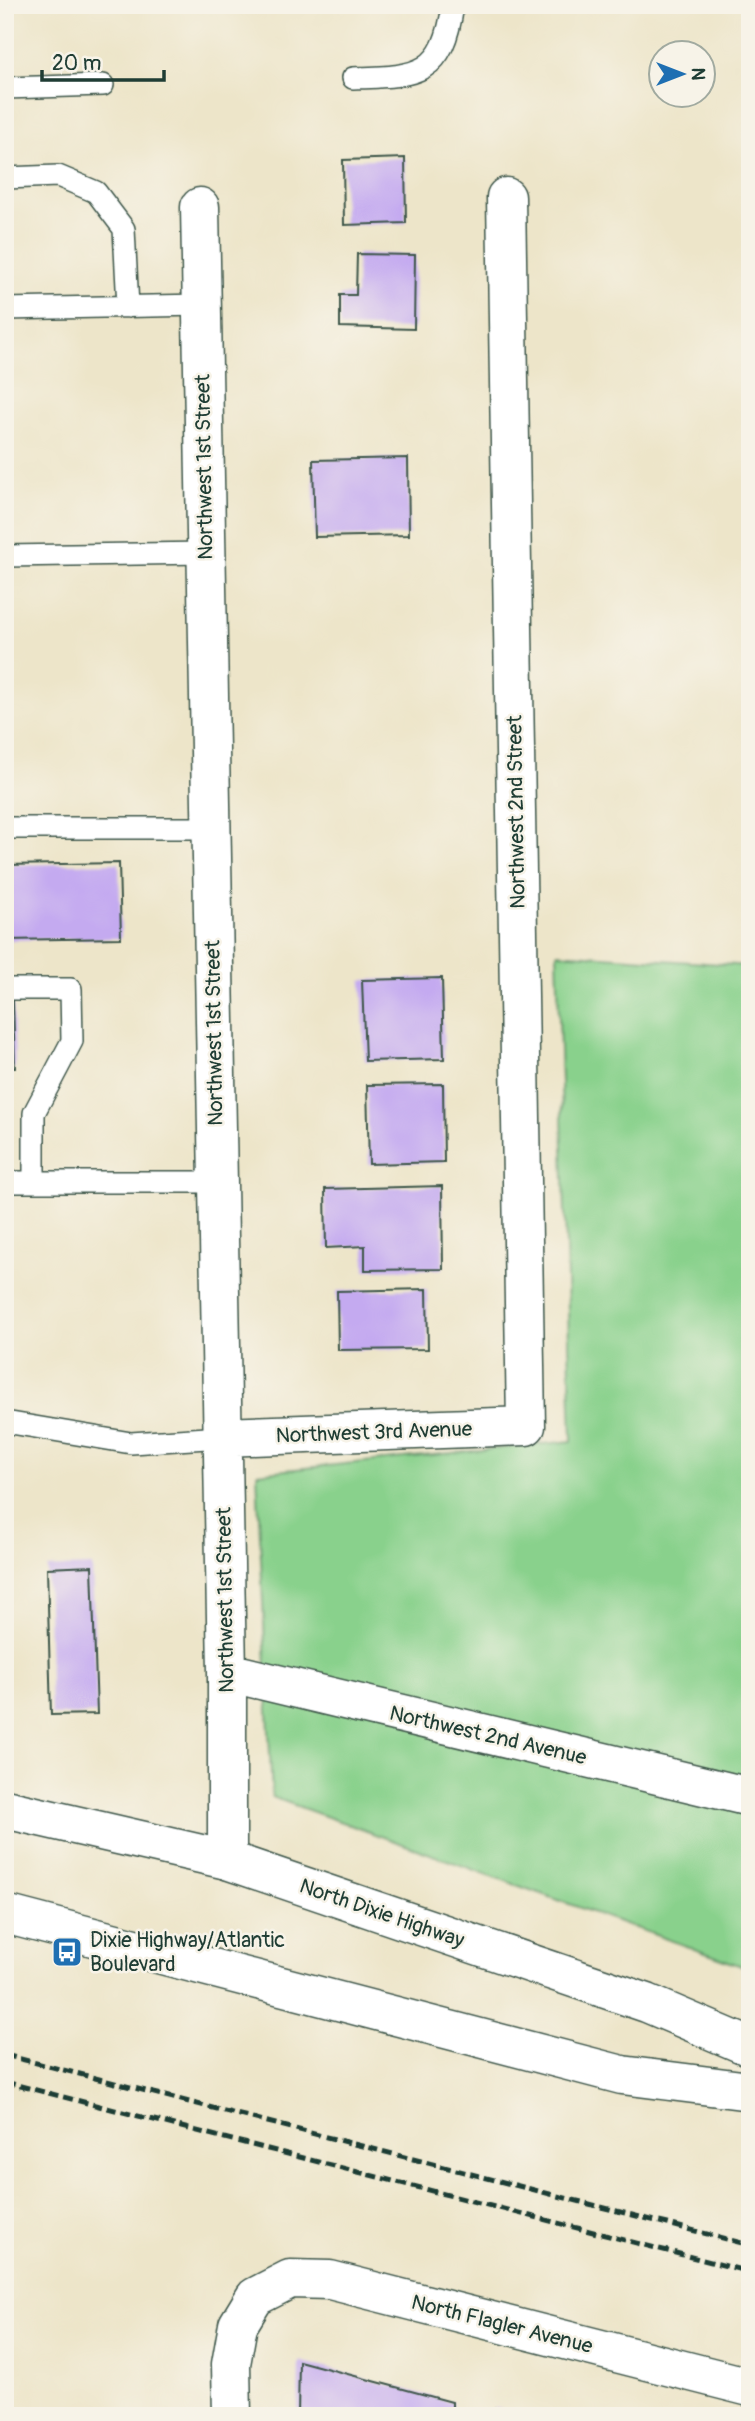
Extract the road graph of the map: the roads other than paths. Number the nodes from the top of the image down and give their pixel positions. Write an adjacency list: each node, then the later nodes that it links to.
1 (453, 5): 2 (lane)
2 (353, 78)
3 (103, 85): 4 (lane)
4 (5, 88)
5 (5, 178): 9 (lane)
6 (506, 197): 20 (street, Northwest 2nd Street)
7 (200, 207): 8 (street, Northwest 1st Street)
8 (201, 306): 9 (lane); 11 (street, Northwest 1st Street)
9 (128, 307): 10 (lane)
10 (5, 309)
11 (205, 553): 12 (lane); 14 (street, Northwest 1st Street)
12 (5, 556)
13 (5, 828): 14 (lane)
14 (211, 828): 18 (street, Northwest 1st Street)
15 (5, 989): 17 (lane)
16 (5, 1182): 17 (lane)
17 (34, 1182): 18 (lane)
18 (217, 1182): 21 (street, Northwest 1st Street)
19 (5, 1422): 21 (lane)
20 (527, 1426): 21 (street, Northwest 3rd Avenue)
21 (222, 1437): 22 (street, Northwest 1st Street)
22 (227, 1672): 23 (street, Northwest 2nd Avenue); 25 (street, Northwest 1st Street)
23 (750, 1797)
24 (5, 1809): 25 (street, North Dixie Highway)
25 (227, 1860): 27 (street, North Dixie Highway)
26 (5, 1914): 28 (street)
27 (750, 2047)
28 (750, 2091)
29 (750, 2387): 30 (street, North Flagler Avenue)
30 (232, 2416)

